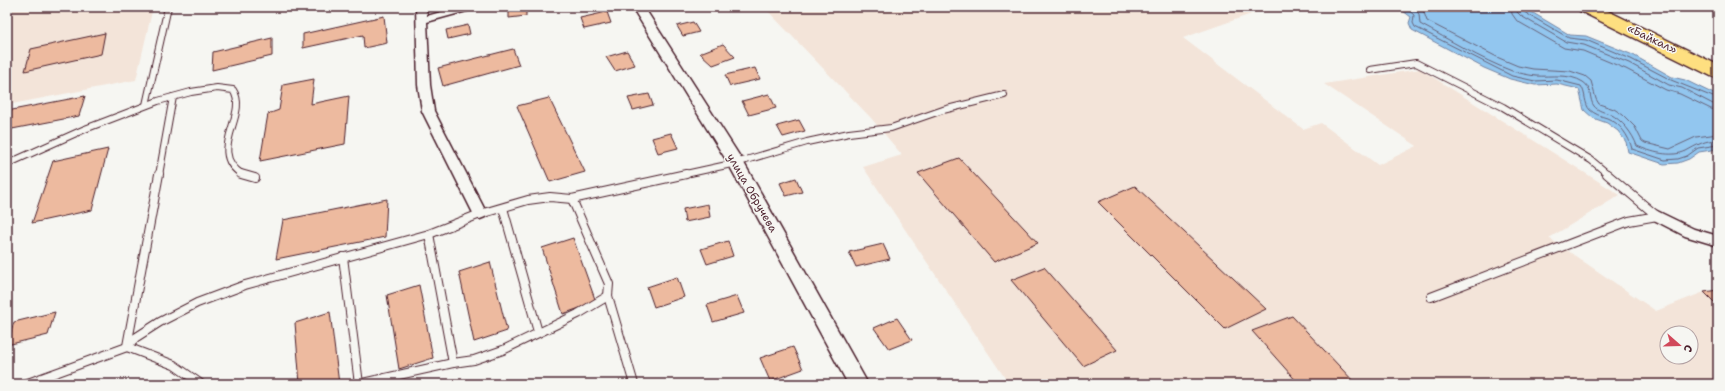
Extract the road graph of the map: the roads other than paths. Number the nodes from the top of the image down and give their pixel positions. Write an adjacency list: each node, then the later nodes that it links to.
1 (168, 7): 11 (lane)
2 (421, 7): 6 (street)
3 (470, 7): 6 (street)
4 (638, 7): 13 (street, улица Обручева)
5 (1586, 7): 8 (highway, «Байкал»)
6 (423, 20): 17 (street)
7 (1370, 70): 18 (lane)
8 (1718, 72)
9 (1004, 95): 13 (lane)
10 (173, 97): 11 (lane); 14 (lane); 25 (lane)
11 (146, 105): 12 (lane)
12 (7, 164)
13 (736, 164): 15 (lane); 31 (street, улица Обручева)
14 (255, 178)
15 (572, 199): 16 (lane); 22 (lane)
16 (503, 208): 17 (lane); 24 (lane)
17 (480, 214): 19 (lane)
18 (1657, 216): 20 (street); 23 (lane)
19 (429, 234): 21 (lane); 26 (lane)
20 (1718, 241)
21 (343, 257): 25 (lane); 29 (lane)
22 (608, 296): 24 (lane); 30 (lane)
23 (1431, 297)
24 (538, 332): 26 (lane)
25 (127, 346): 27 (lane); 28 (lane)
26 (453, 363): 29 (lane)
27 (25, 384)
28 (201, 384)
29 (359, 384)
30 (634, 384)
31 (858, 384)

